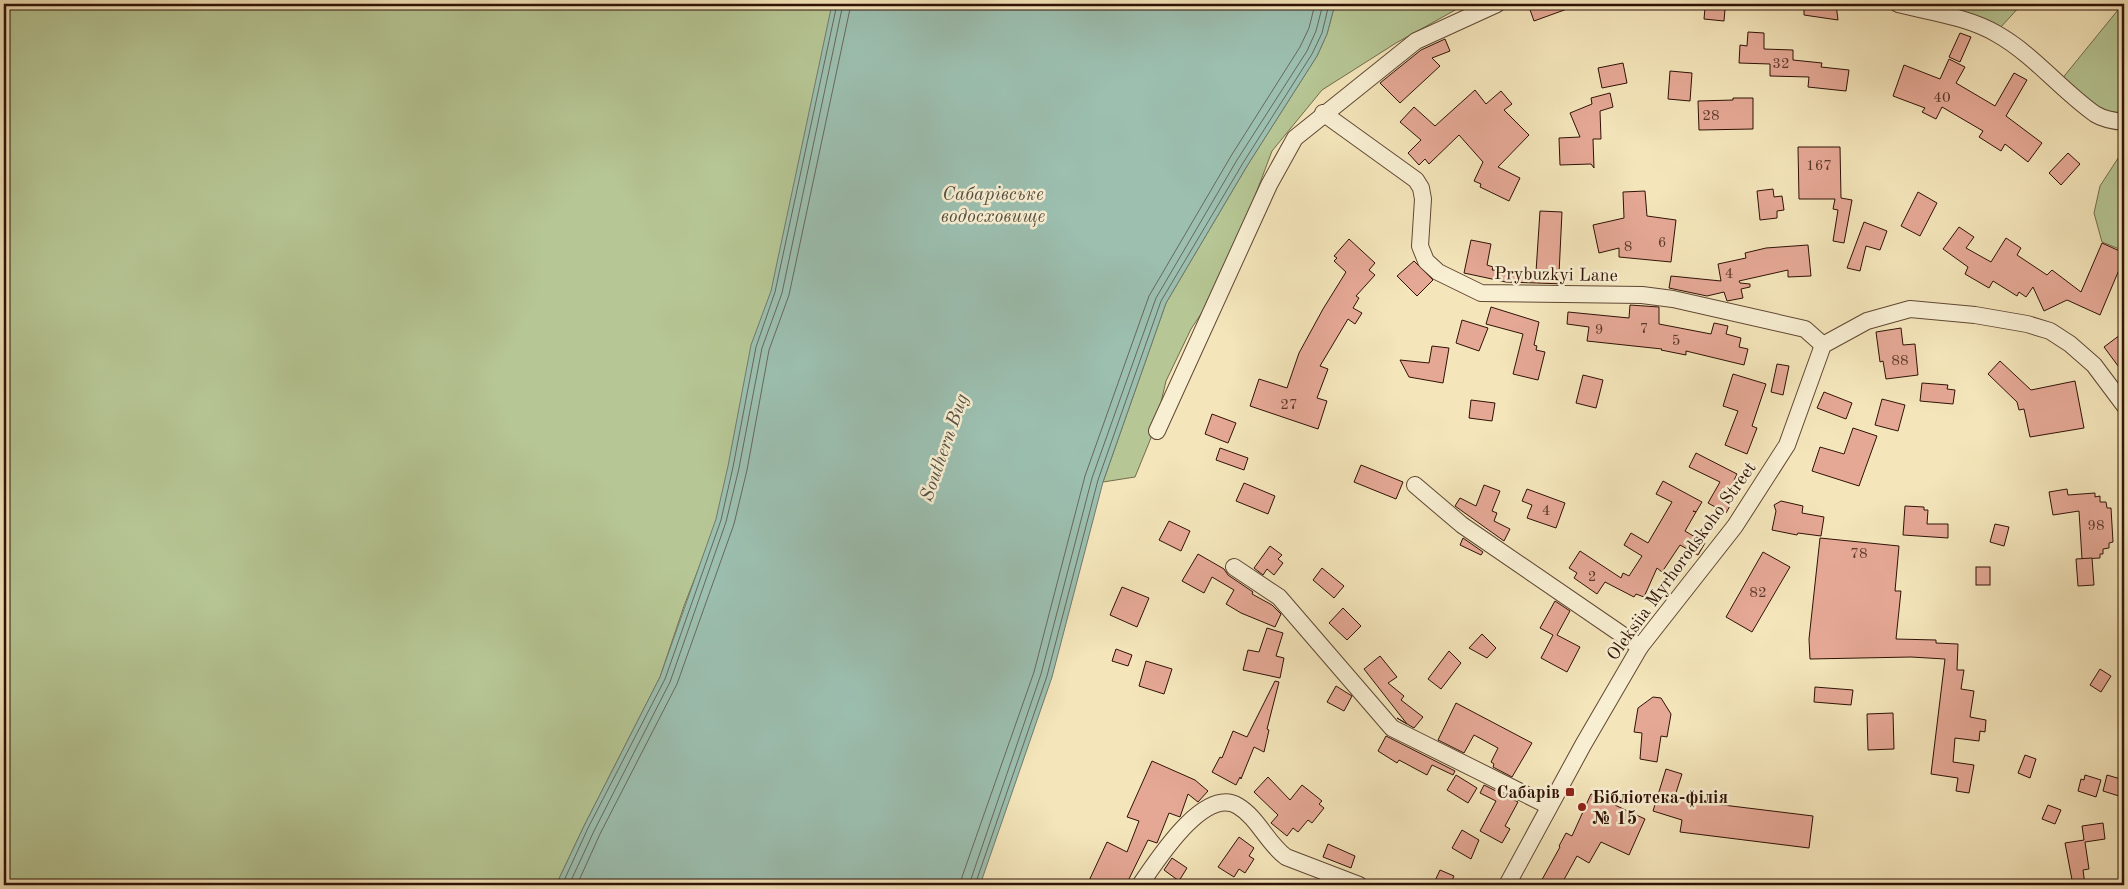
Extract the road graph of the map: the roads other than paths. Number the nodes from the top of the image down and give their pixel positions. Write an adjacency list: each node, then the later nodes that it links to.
1 (1497, 4): 3 (street)
2 (1898, 4): 4 (street)
3 (1323, 113): 5 (street, Prybuzkyi Lane); 7 (street)
4 (2124, 122)
5 (1822, 345): 6 (street); 10 (street, Oleksiia Myrhorodskoho Street)
6 (2122, 397)
7 (1157, 431)
8 (1415, 485): 10 (street)
9 (1234, 567): 11 (street)
10 (1640, 647): 11 (street, Oleksiia Myrhorodskoho Street)
11 (1549, 806): 14 (street, Oleksiia Myrhorodskoho Street)
12 (1140, 885): 13 (street)
13 (1359, 885)
14 (1507, 885)

